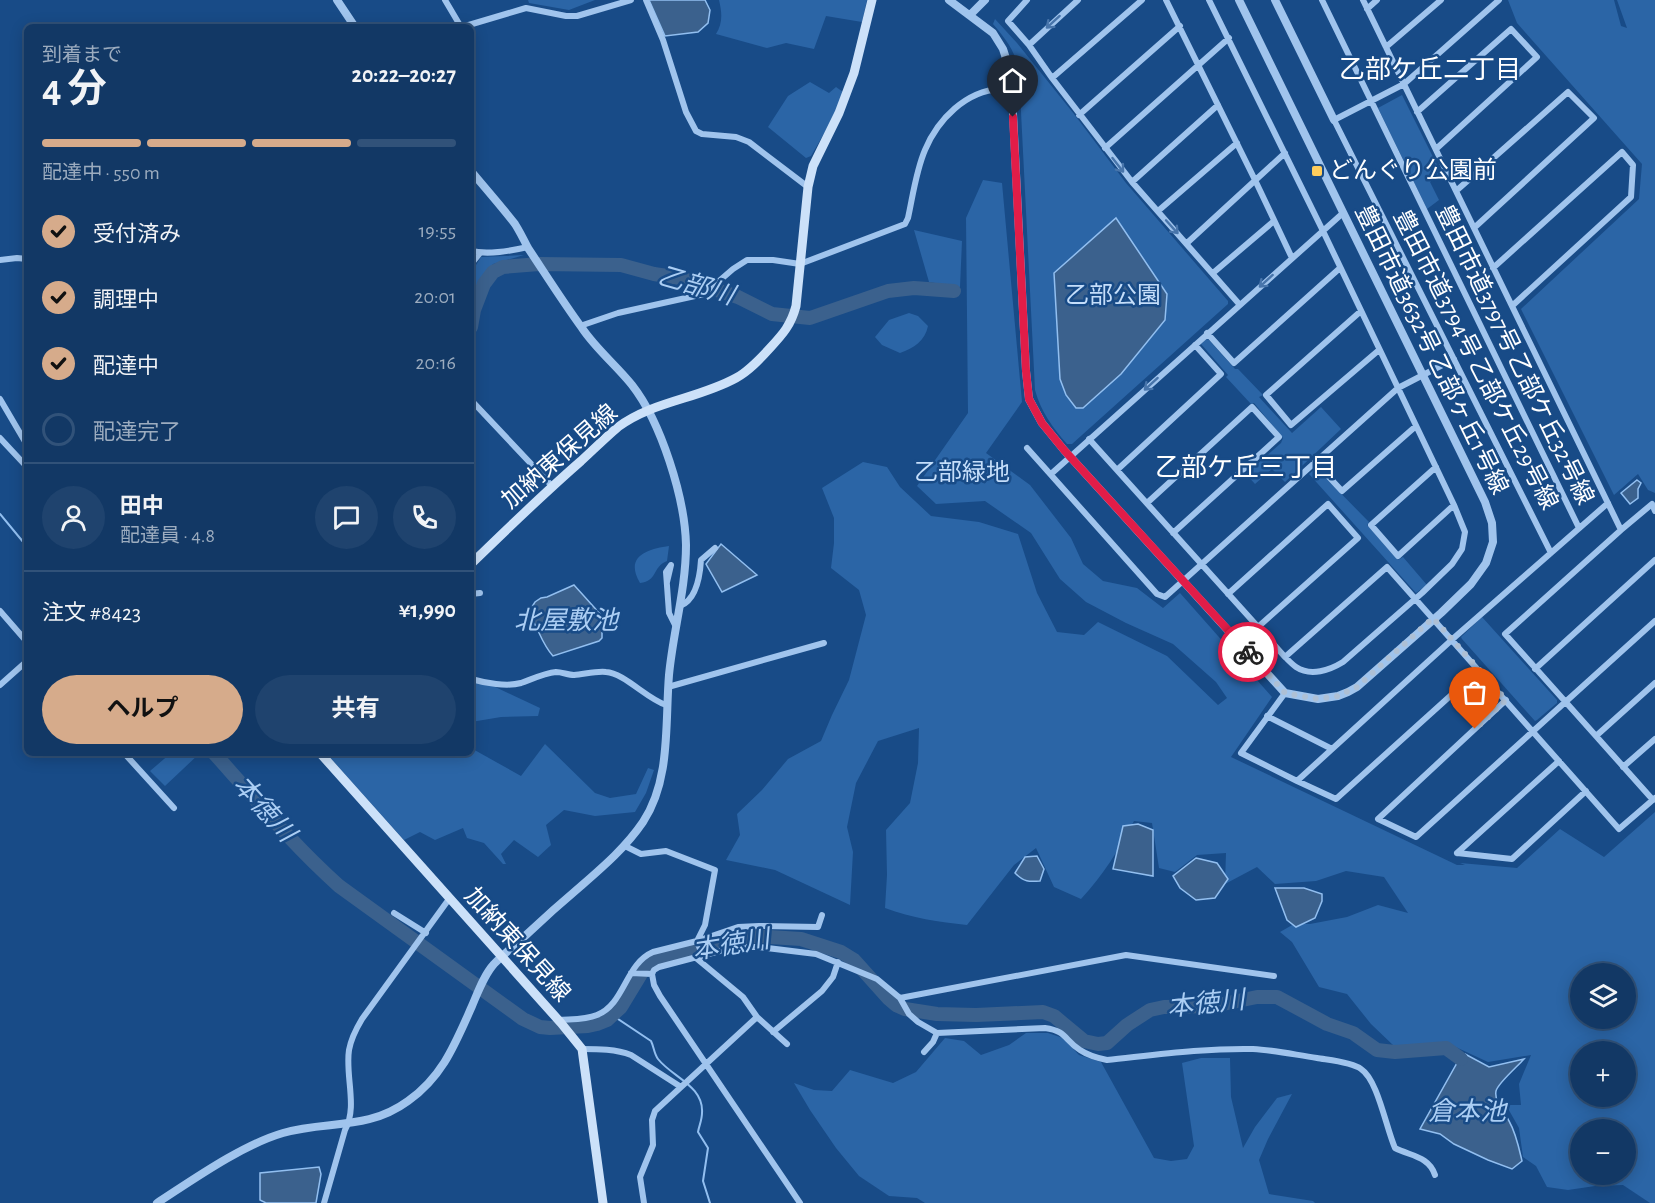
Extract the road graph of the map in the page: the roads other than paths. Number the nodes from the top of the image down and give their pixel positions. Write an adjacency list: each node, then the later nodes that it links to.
1 (337, 0): 22 (street)
2 (445, 0): 23 (street)
3 (631, 0): 24 (street)
4 (646, 0): 45 (street)
5 (872, 0): 45 (main road, 加納東保見線)
6 (949, 0): 21 (street)
7 (985, 0): 21 (street)
8 (1027, 0): 27 (street)
9 (1078, 0): 27 (street, one-way to 27)
10 (1142, 0): 30 (street)
11 (1166, 0): 25 (street)
12 (1209, 0): 26 (street)
13 (1239, 0): 48 (street, 豊田市道3632号 乙部ヶ丘1号線)
14 (1275, 0): 37 (street)
15 (1322, 0): 33 (street, 豊田市道3797号 乙部ケ丘32号線)
16 (1363, 0): 20 (street)
17 (1377, 0): 20 (street)
18 (1441, 0): 28 (street)
19 (1499, 0): 31 (street)
20 (1367, 9): 28 (street)
21 (970, 15): 82 (street)
22 (353, 24)
23 (460, 24)
24 (472, 24)
25 (1180, 26): 29 (street); 36 (street)
26 (1229, 39): 29 (street); 41 (street)
27 (1029, 45): 30 (street)
28 (1386, 47): 31 (street)
29 (1198, 64): 34 (street); 39 (street)
30 (1052, 78): 36 (street)
31 (1404, 84): 33 (street); 35 (street)
32 (1000, 89): 60 (street)
33 (1371, 101): 37 (street); 93 (street, 豊田市道3797号 乙部ケ丘32号線)
34 (1218, 105): 38 (street); 44 (street)
35 (1418, 112): 40 (street); 40 (street)
36 (1079, 115): 39 (street)
37 (1334, 120): 71 (street, 豊田市道3794号 乙部ケ丘29号線)
38 (1237, 143): 43 (street); 47 (street)
39 (1105, 148): 44 (street, one-way to 44)
40 (1436, 149): 46 (street)
41 (1285, 153): 43 (street); 51 (street)
42 (474, 175): 53 (street)
43 (1255, 180): 49 (street); 52 (street)
44 (1132, 182): 47 (street)
45 (808, 188): 60 (main road, 加納東保見線)
46 (1456, 191): 50 (street); 50 (street)
47 (1158, 212): 52 (street, one-way to 52)
48 (1343, 213): 51 (street); 72 (street, 豊田市道3632号 乙部ヶ丘1号線)
49 (1274, 220): 56 (street); 63 (street)
50 (1474, 228): 62 (street)
51 (1323, 231): 56 (street); 61 (street)
52 (1186, 243): 63 (street)
53 (528, 247): 55 (street); 67 (street)
54 (474, 252): 55 (street)
55 (480, 253): 59 (street)
56 (1292, 258): 64 (street, one-way to 64)
57 (24, 259): 58 (street)
58 (0, 260)
59 (474, 260)
60 (800, 264): 67 (street); 76 (main road, 加納東保見線)
61 (1340, 268): 66 (street); 68 (street)
62 (1493, 268): 65 (street); 65 (street)
63 (1213, 273): 64 (street)
64 (1240, 305): 68 (street)
65 (1512, 306): 90 (street)
66 (1361, 311): 70 (street); 70 (street)
67 (580, 326): 76 (street)
68 (1207, 333): 69 (street)
69 (1195, 345): 79 (street, one-way to 79); 86 (street)
70 (1380, 350): 73 (street)
71 (1454, 359): 72 (street); 97 (street, 豊田市道3794号 乙部ケ丘29号線)
72 (1422, 375): 73 (street); 109 (street, 豊田市道3632号 乙部ヶ丘1号線)
73 (1398, 387): 77 (street); 83 (street)
74 (0, 399): 80 (street)
75 (474, 403): 88 (street)
76 (649, 410): 88 (main road, 加納東保見線); 107 (street)
77 (1416, 426): 83 (street); 85 (street)
78 (0, 438): 84 (street)
79 (1089, 439): 82 (street); 86 (street)
80 (24, 440)
81 (1027, 447): 87 (street)
82 (1070, 456): 87 (street); 101 (street)
83 (1315, 462): 100 (street)
84 (24, 464)
85 (1436, 467): 91 (street); 91 (street)
86 (1117, 470): 89 (street)
87 (1051, 474): 101 (street)
88 (552, 486): 99 (main road, 加納東保見線)
89 (1147, 502): 95 (street); 95 (street)
90 (1608, 503): 93 (street); 94 (street)
91 (1454, 506): 106 (street)
92 (1655, 511): 94 (street)
93 (1579, 528): 97 (street)
94 (1621, 530): 118 (street)
95 (1173, 533): 100 (street)
96 (715, 548): 107 (street)
97 (1551, 553): 114 (street)
98 (1655, 560): 118 (street)
99 (474, 561)
100 (1202, 564): 101 (street); 105 (street)
101 (1183, 581): 124 (street)
102 (667, 582): 111 (street)
103 (480, 593): 104 (street)
104 (474, 594)
105 (1228, 594): 112 (street); 112 (street)
106 (1415, 599): 109 (street); 116 (street); 116 (street)
107 (680, 606): 111 (street)
108 (0, 611): 113 (street)
109 (1433, 618): 114 (street); 124 (street)
110 (1655, 621): 126 (street)
111 (675, 625): 123 (street)
112 (1258, 627): 116 (street)
113 (24, 639)
114 (1452, 640): 119 (street); 132 (street)
115 (824, 644): 123 (street)
116 (1285, 657)
117 (24, 664): 122 (street)
118 (1536, 669): 126 (street)
119 (1479, 670): 125 (street); 137 (street)
120 (474, 680): 127 (street)
121 (1655, 683): 130 (street)
122 (0, 686)
123 (668, 687): 127 (street)
124 (1285, 693): 128 (street)
125 (1506, 700): 129 (street); 129 (street)
126 (1565, 702): 129 (street); 130 (street)
127 (666, 705): 141 (street)
128 (1267, 716): 132 (street); 137 (street)
129 (1533, 731): 135 (street)
130 (1596, 736): 136 (street)
131 (1655, 739): 136 (street)
132 (1332, 748): 137 (street)
133 (127, 756): 140 (street)
134 (323, 756): 142 (main road, 加納東保見線)
135 (1559, 761): 138 (street); 138 (street)
136 (1623, 767): 139 (street)
137 (1297, 781)
138 (1586, 791): 139 (street)
139 (1654, 799)
140 (174, 808)
141 (625, 846): 146 (street); 148 (street)
142 (449, 899): 145 (street); 148 (main road, 加納東保見線)
143 (394, 914): 145 (street)
144 (822, 915): 146 (street)
145 (425, 933): 163 (street)
146 (698, 941): 147 (street); 150 (street)
147 (698, 955): 149 (street); 151 (street); 154 (street)
148 (501, 957): 155 (main road, 加納東保見線); 163 (street)
149 (840, 963): 153 (street); 156 (street)
150 (631, 973): 151 (street); 155 (street)
151 (652, 974): 161 (street)
152 (1274, 976): 153 (street)
153 (901, 1001): 157 (street)
154 (758, 1017): 156 (street); 161 (street)
155 (562, 1024): 159 (main road, 加納東保見線)
156 (773, 1032): 158 (street)
157 (937, 1033): 160 (street); 164 (street)
158 (787, 1044)
159 (582, 1049): 162 (street); 167 (main road)
160 (924, 1052)
161 (705, 1065): 162 (street); 169 (street)
162 (681, 1087): 168 (street)
163 (348, 1124): 165 (street); 166 (street)
164 (1435, 1175)
165 (157, 1203)
166 (324, 1203)
167 (603, 1203)
168 (644, 1203)
169 (800, 1203)

